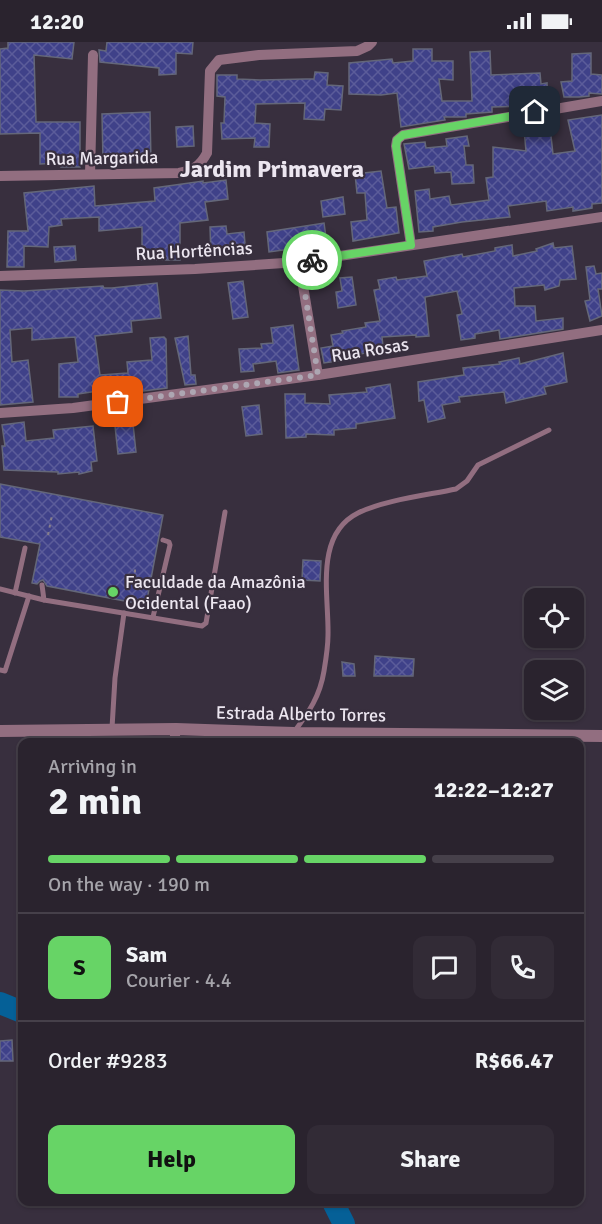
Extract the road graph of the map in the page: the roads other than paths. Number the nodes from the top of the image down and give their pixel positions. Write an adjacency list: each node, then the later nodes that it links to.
1 (372, 42): 4 (street, Rua Margarida)
2 (93, 55): 4 (street)
3 (602, 101): 7 (street)
4 (90, 174): 5 (street, Rua Margarida)
5 (0, 176)
6 (602, 217): 7 (street, Rua Hortências)
7 (411, 245): 8 (street, Rua Hortências)
8 (300, 262): 9 (street, Rua Hortências); 11 (street)
9 (0, 276)
10 (602, 330): 11 (street, Rua Rosas)
11 (318, 375): 12 (street, Rua Rosas)
12 (0, 413)
13 (549, 430): 28 (lane)
14 (225, 512): 23 (lane)
15 (163, 540): 23 (lane)
16 (25, 548): 19 (lane)
17 (42, 585): 21 (lane)
18 (0, 589): 19 (lane)
19 (15, 593): 20 (lane)
20 (29, 596): 21 (lane); 24 (lane)
21 (44, 600): 22 (lane)
22 (124, 613): 23 (lane); 25 (lane)
23 (153, 617)
24 (0, 670)
25 (112, 728): 26 (street, Estrada Alberto Torres); 27 (street, Estrada Alberto Torres)
26 (176, 729): 28 (street, Estrada Alberto Torres); 30 (street)
27 (0, 731)
28 (294, 733): 29 (street, Estrada Alberto Torres)
29 (602, 736)
30 (175, 738)

